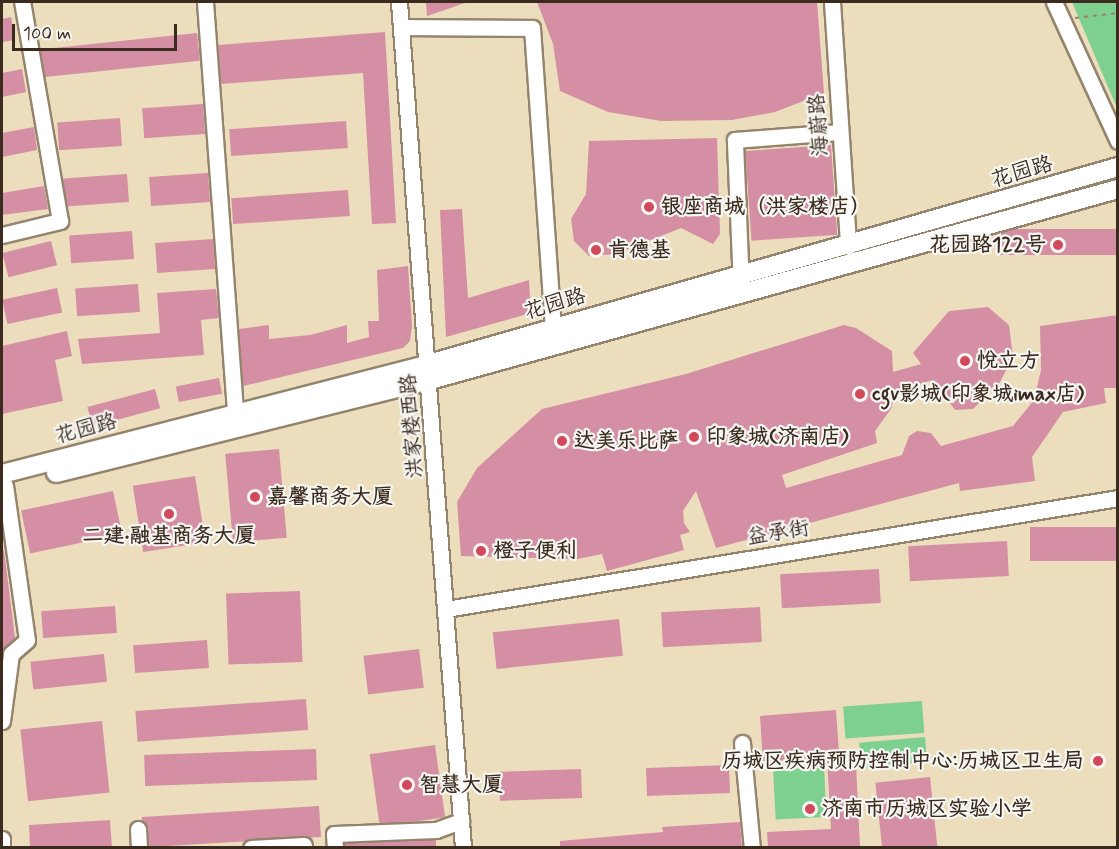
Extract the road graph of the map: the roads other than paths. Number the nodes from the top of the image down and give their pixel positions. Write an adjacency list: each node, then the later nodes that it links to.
1 (22, 2): 11 (street)
2 (205, 2): 17 (street)
3 (399, 2): 6 (street, 洪家楼西路)
4 (832, 2): 7 (street, 海蔚路)
5 (1054, 2): 8 (street)
6 (402, 27): 15 (street); 16 (street, 洪家楼西路)
7 (840, 132): 12 (street, 海蔚路); 13 (street)
8 (1118, 141)
9 (1118, 167): 12 (main road, 花园路)
10 (1118, 189): 14 (main road, 花园路)
11 (2, 235)
12 (848, 246): 13 (main road, 花园路)
13 (740, 275): 14 (street); 15 (main road, 花园路)
14 (741, 294): 16 (main road, 花园路)
15 (553, 328): 16 (main road, 花园路)
16 (430, 372): 17 (main road, 花园路); 20 (street, 洪家楼西路)
17 (236, 421): 18 (main road, 花园路)
18 (3, 482): 21 (street)
19 (1118, 498): 20 (street, 益承街)
20 (446, 609): 23 (street, 洪家楼西路)
21 (2, 721)
22 (742, 743): 32 (street)
23 (461, 821): 30 (street); 31 (street, 洪家楼西路)
24 (138, 829): 28 (street)
25 (2, 839): 27 (street)
26 (304, 845): 29 (street)
27 (2, 848)
28 (139, 848)
29 (251, 848)
30 (335, 848)
31 (463, 848)
32 (752, 848)

